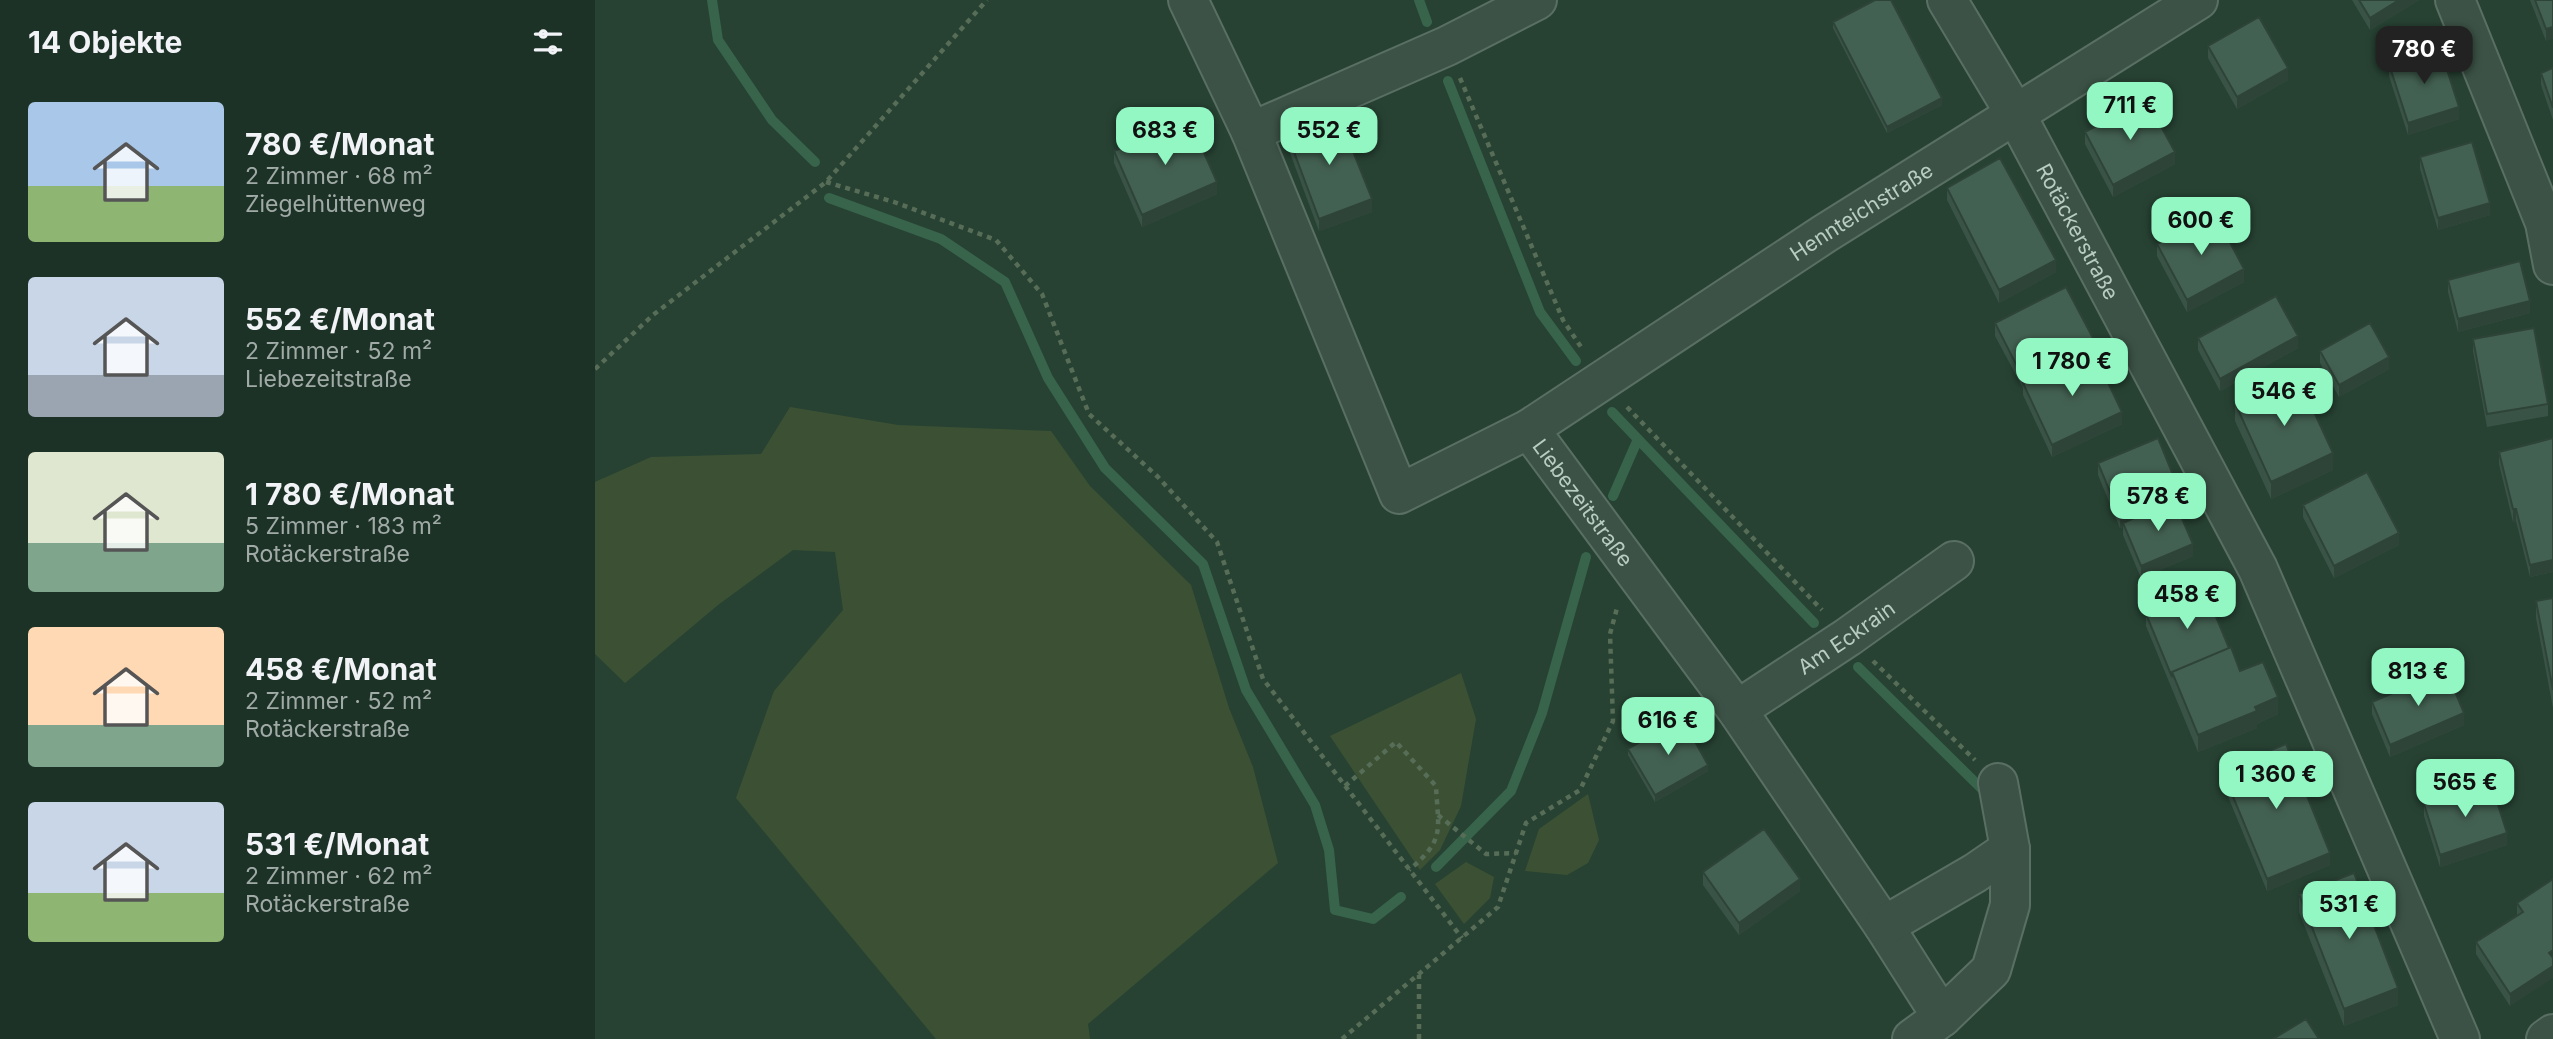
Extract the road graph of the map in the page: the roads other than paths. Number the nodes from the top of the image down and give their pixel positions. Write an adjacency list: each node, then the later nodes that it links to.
1 (1188, 0): 7 (street, Liebezeitstraße)
2 (1537, 0): 7 (street)
3 (1947, 0): 6 (street, Rotäckerstraße)
4 (2198, 0): 6 (street, Hennteichstraße)
5 (2455, 0): 8 (street)
6 (2017, 115): 9 (street, Hennteichstraße); 17 (street, Rotäckerstraße)
7 (1251, 132): 9 (street, Liebezeitstraße)
8 (2553, 265)
9 (1529, 429): 11 (street, Liebezeitstraße)
10 (1954, 561): 11 (street, Am Eckrain)
11 (1737, 710): 14 (street, Liebezeitstraße)
12 (1999, 783): 13 (street, Liebezeitstraße)
13 (2010, 849): 14 (street); 15 (street, Liebezeitstraße)
14 (1884, 926): 15 (street, Liebezeitstraße)
15 (1927, 1028)
16 (2553, 1034): 18 (street)
17 (2460, 1039)
18 (2546, 1039)

